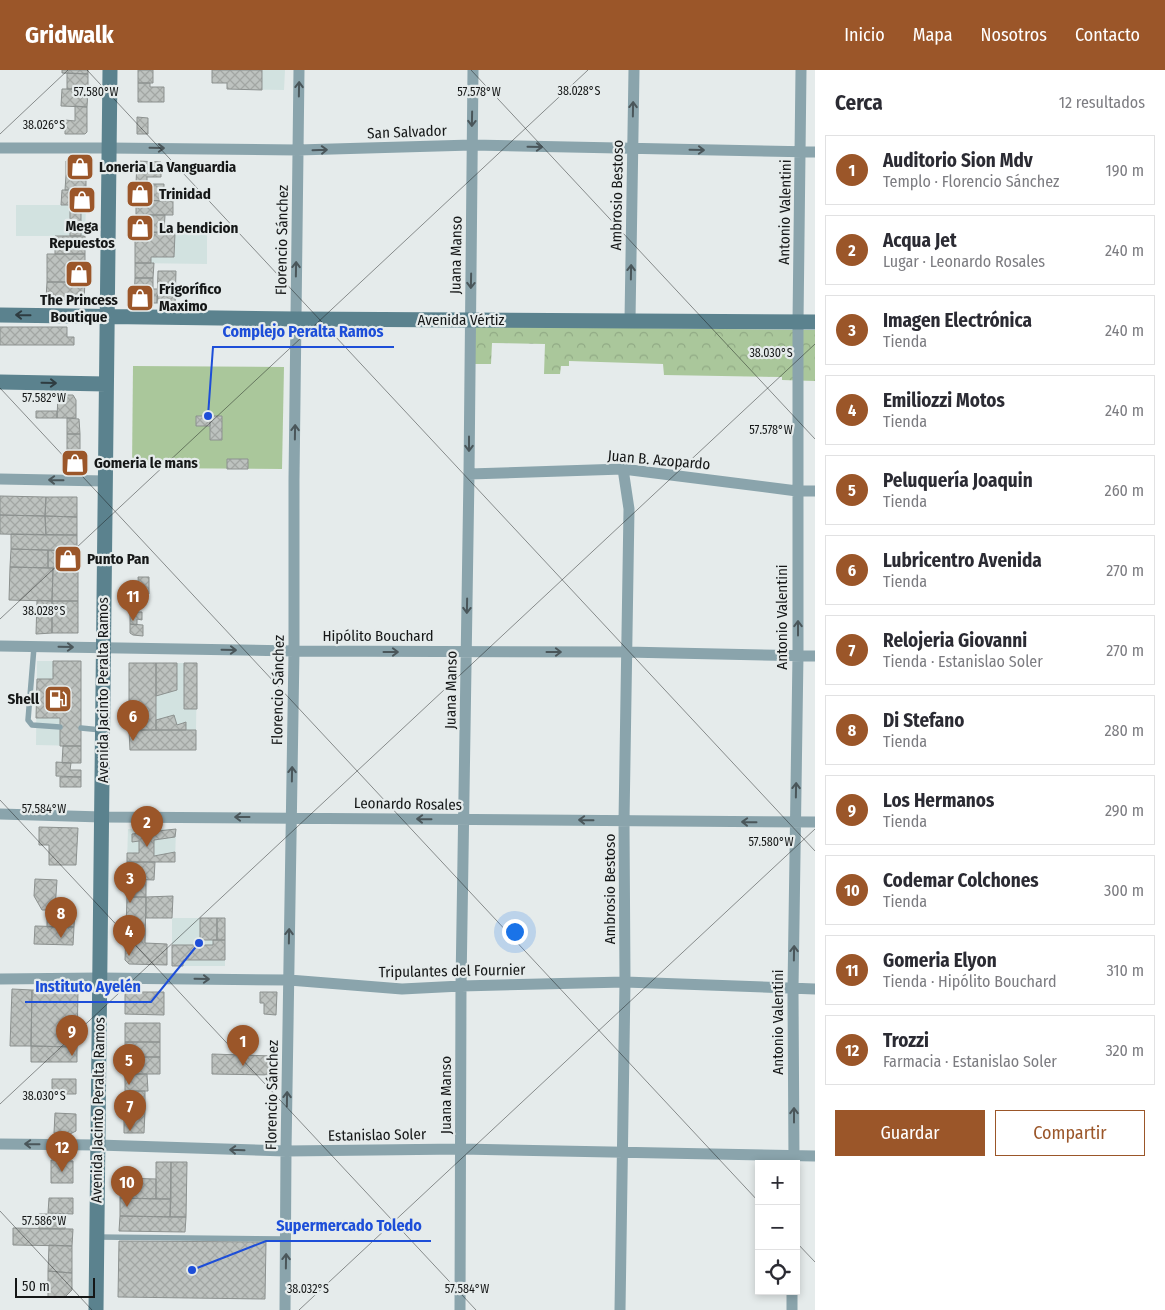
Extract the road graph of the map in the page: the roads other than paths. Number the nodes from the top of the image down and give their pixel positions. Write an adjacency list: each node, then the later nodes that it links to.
1 (110, 70): 8 (main road, Avenida Jacinto Peralta Ramos)
2 (299, 70): 10 (street, Florencio Sánchez, one-way to 2)
3 (473, 70): 6 (street, Juana Manso, one-way to 6)
4 (634, 70): 9 (street, Ambrosio Bestoso, one-way to 4)
5 (801, 70): 11 (street, Antonio Valentini)
6 (472, 146): 9 (street, San Salvador, one-way to 9); 10 (street, San Salvador, one-way to 6); 16 (street, Juana Manso, one-way to 16)
7 (0, 148): 8 (street, San Salvador)
8 (108, 148): 10 (street, San Salvador, one-way to 10); 14 (main road, Avenida Jacinto Peralta Ramos)
9 (632, 149): 11 (street, San Salvador, one-way to 11); 17 (street, Ambrosio Bestoso, one-way to 9)
10 (298, 150): 15 (street, Florencio Sánchez, one-way to 10)
11 (801, 151): 12 (street, San Salvador); 18 (street, Antonio Valentini)
12 (815, 152)
13 (0, 315): 14 (main road, Avenida Vértiz, one-way to 13)
14 (106, 316): 15 (main road, Avenida Vértiz); 21 (main road, Avenida Jacinto Peralta Ramos)
15 (296, 319): 16 (main road, Avenida Vértiz); 31 (street, Florencio Sánchez, one-way to 15)
16 (470, 320): 17 (main road, Avenida Vértiz); 23 (street, Juana Manso, one-way to 23)
17 (630, 320): 18 (main road, Avenida Vértiz)
18 (798, 322): 19 (main road, Avenida Vértiz); 26 (street, Antonio Valentini)
19 (815, 322)
20 (0, 382): 21 (main road, one-way to 21)
21 (106, 384): 25 (main road, Avenida Jacinto Peralta Ramos)
22 (623, 469): 23 (street, Juan B. Azopardo); 26 (street, Juan B. Azopardo); 33 (street, Ambrosio Bestoso)
23 (469, 474): 32 (street, Juana Manso, one-way to 32)
24 (0, 479): 25 (street, one-way to 24)
25 (105, 481): 30 (main road, Avenida Jacinto Peralta Ramos)
26 (797, 491): 27 (street, Juan B. Azopardo); 34 (street, Antonio Valentini, one-way to 26)
27 (815, 491)
28 (0, 646): 29 (street, Hipólito Bouchard)
29 (34, 647): 30 (street, Hipólito Bouchard, one-way to 30); 36 (lane)
30 (103, 648): 31 (street, Hipólito Bouchard, one-way to 31); 38 (main road, Avenida Jacinto Peralta Ramos)
31 (294, 651): 32 (street, Hipólito Bouchard, one-way to 32); 41 (street, Florencio Sánchez, one-way to 31)
32 (467, 652): 33 (street, Hipólito Bouchard, one-way to 33); 42 (street, Juana Manso)
33 (626, 652): 34 (street, Hipólito Bouchard); 43 (street, Ambrosio Bestoso)
34 (798, 655): 35 (street, Hipólito Bouchard); 44 (street, Antonio Valentini, one-way to 34)
35 (815, 656)
36 (60, 727)
37 (81, 728): 38 (lane)
38 (102, 730): 40 (main road, Avenida Jacinto Peralta Ramos)
39 (0, 814): 40 (street, Leonardo Rosales)
40 (102, 817): 41 (street, Leonardo Rosales, one-way to 40); 46 (main road, Avenida Jacinto Peralta Ramos)
41 (291, 818): 42 (street, Leonardo Rosales, one-way to 41); 48 (street, Florencio Sánchez, one-way to 41)
42 (465, 819): 43 (street, Leonardo Rosales, one-way to 42); 50 (street, Juana Manso)
43 (624, 821): 44 (street, Leonardo Rosales, one-way to 43); 49 (street, Ambrosio Bestoso)
44 (796, 822): 45 (street, Leonardo Rosales); 51 (street, Antonio Valentini, one-way to 44)
45 (815, 822)
46 (100, 978): 47 (street, Tripulantes del Fournier); 48 (street, Tripulantes del Fournier, one-way to 48); 54 (main road, Avenida Jacinto Peralta Ramos)
47 (0, 979)
48 (289, 980): 50 (street, Tripulantes del Fournier); 56 (street, Florencio Sánchez, one-way to 48)
49 (625, 982): 50 (street, Tripulantes del Fournier); 51 (street, Tripulantes del Fournier); 57 (street, Ambrosio Bestoso)
50 (461, 986): 55 (street, Juana Manso)
51 (793, 989): 52 (street, Tripulantes del Fournier); 59 (street, Antonio Valentini, one-way to 51)
52 (815, 989)
53 (0, 1144): 54 (street, Estanislao Soler, one-way to 53)
54 (98, 1145): 56 (street, Estanislao Soler, one-way to 54); 60 (main road, Avenida Jacinto Peralta Ramos)
55 (461, 1149): 56 (street, Estanislao Soler); 57 (street, Estanislao Soler); 65 (street, Juana Manso)
56 (286, 1151): 61 (street, Florencio Sánchez)
57 (621, 1152): 59 (street, Estanislao Soler); 66 (street, Ambrosio Bestoso)
58 (815, 1156): 59 (street, Estanislao Soler)
59 (794, 1160)
60 (97, 1237): 61 (lane); 63 (main road, Avenida Jacinto Peralta Ramos)
61 (286, 1239): 64 (street, Florencio Sánchez, one-way to 61)
62 (792, 1295): 67 (street)
63 (96, 1310)
64 (285, 1310)
65 (460, 1310)
66 (620, 1310)
67 (792, 1310)

